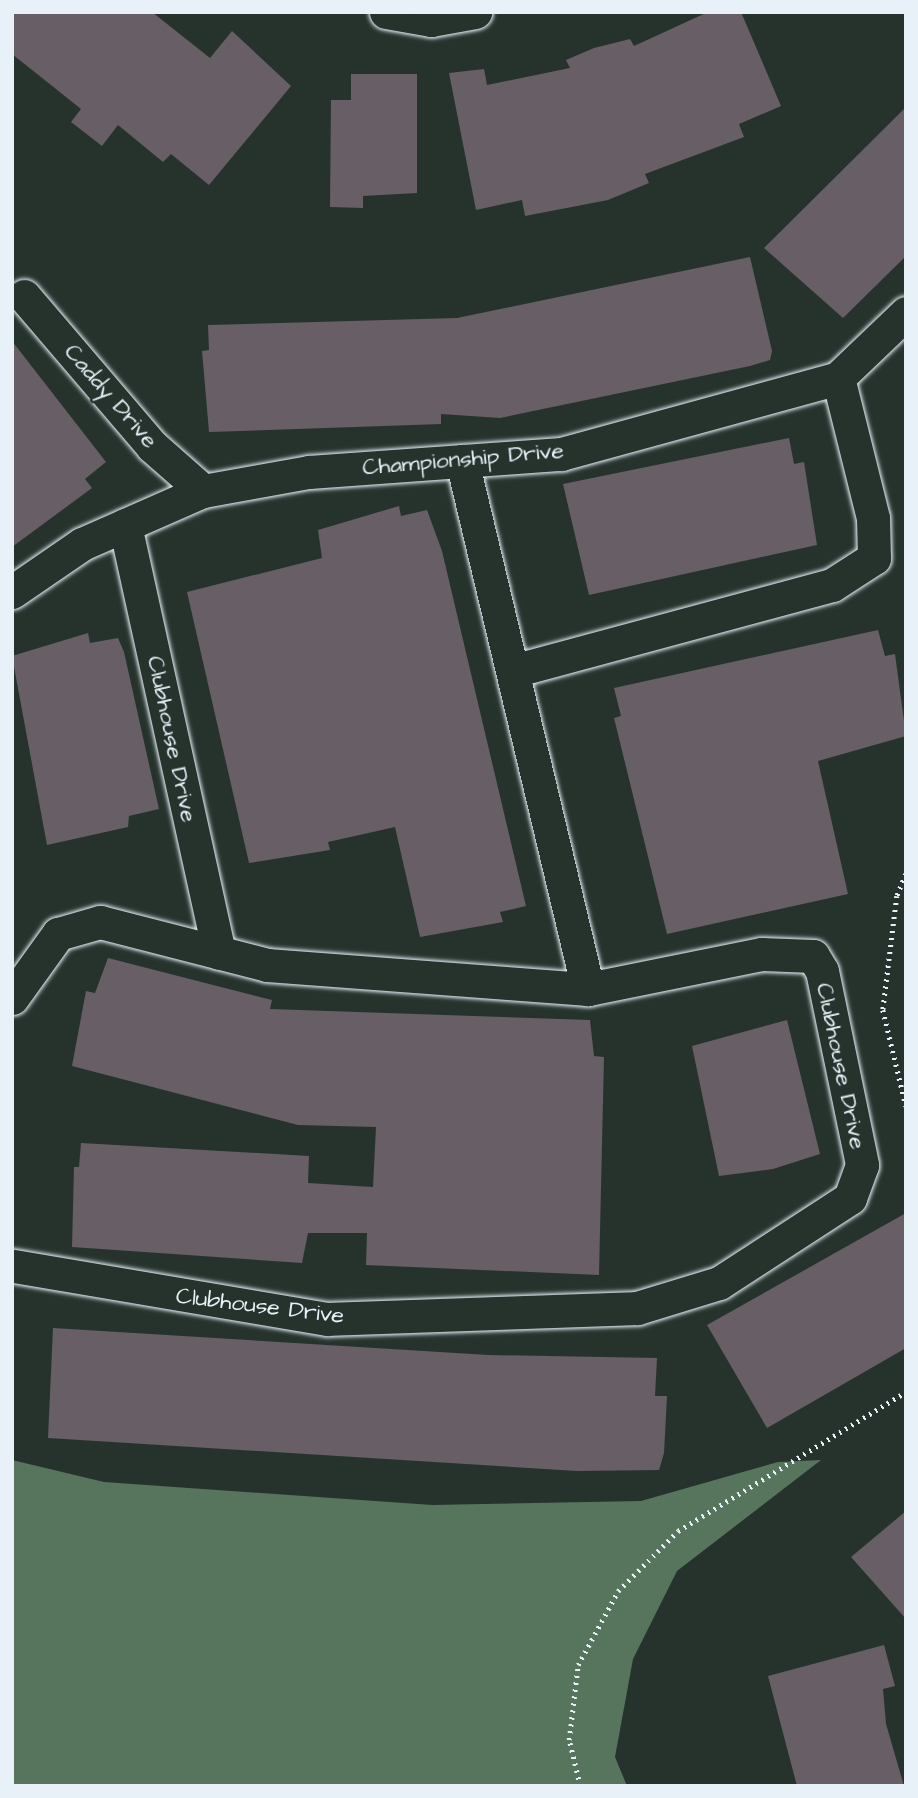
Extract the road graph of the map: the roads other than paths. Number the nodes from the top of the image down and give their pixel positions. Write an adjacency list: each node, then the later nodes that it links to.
1 (386, 12): 2 (street)
2 (475, 12)
3 (24, 296): 7 (street, Caddy Drive)
4 (906, 313): 5 (street, Championship Drive)
5 (838, 378): 6 (street, Championship Drive); 10 (street)
6 (463, 461): 7 (street, Championship Drive); 10 (street)
7 (203, 491): 8 (street, Championship Drive)
8 (125, 525): 9 (street, Championship Drive); 11 (street, Clubhouse Drive)
9 (12, 592)
10 (513, 671): 12 (street)
11 (219, 953): 12 (street, Clubhouse Drive); 13 (street, Clubhouse Drive)
12 (588, 989): 14 (street, Clubhouse Drive)
13 (12, 998)
14 (12, 1266)

